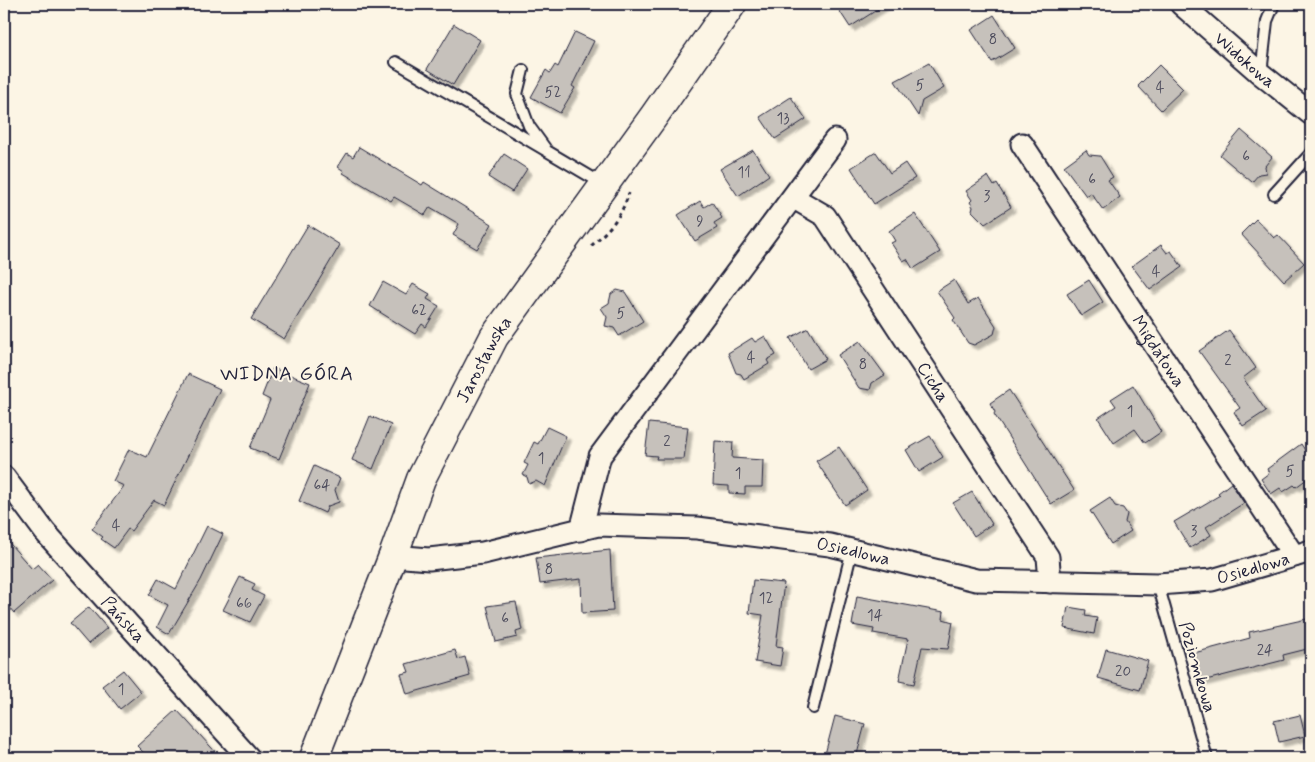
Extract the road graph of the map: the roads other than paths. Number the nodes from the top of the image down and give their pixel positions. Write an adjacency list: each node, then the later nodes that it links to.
1 (732, 4): 12 (main road, Jarosławska)
2 (1181, 4): 6 (street, Widokowa)
3 (1274, 4): 6 (lane)
4 (396, 62): 10 (lane)
5 (523, 70): 10 (lane)
6 (1261, 74): 7 (street, Widokowa)
7 (1311, 114)
8 (835, 140): 14 (street)
9 (1022, 144): 18 (street, Migdałowa)
10 (547, 151): 12 (lane)
11 (1311, 154): 13 (lane)
12 (603, 184): 19 (main road, Jarosławska)
13 (1274, 194)
14 (794, 198): 16 (street); 20 (street, Cicha)
15 (4, 477): 23 (street, Pańska)
16 (580, 530): 17 (street, Osiedlowa); 19 (street, Osiedlowa)
17 (852, 550): 20 (street, Osiedlowa); 22 (lane)
18 (1303, 554): 21 (street, Osiedlowa)
19 (393, 556): 24 (main road, Jarosławska)
20 (1050, 582): 21 (street, Osiedlowa)
21 (1158, 584): 25 (lane, Poziomkowa)
22 (813, 708)
23 (249, 758)
24 (314, 758)
25 (1207, 758)

